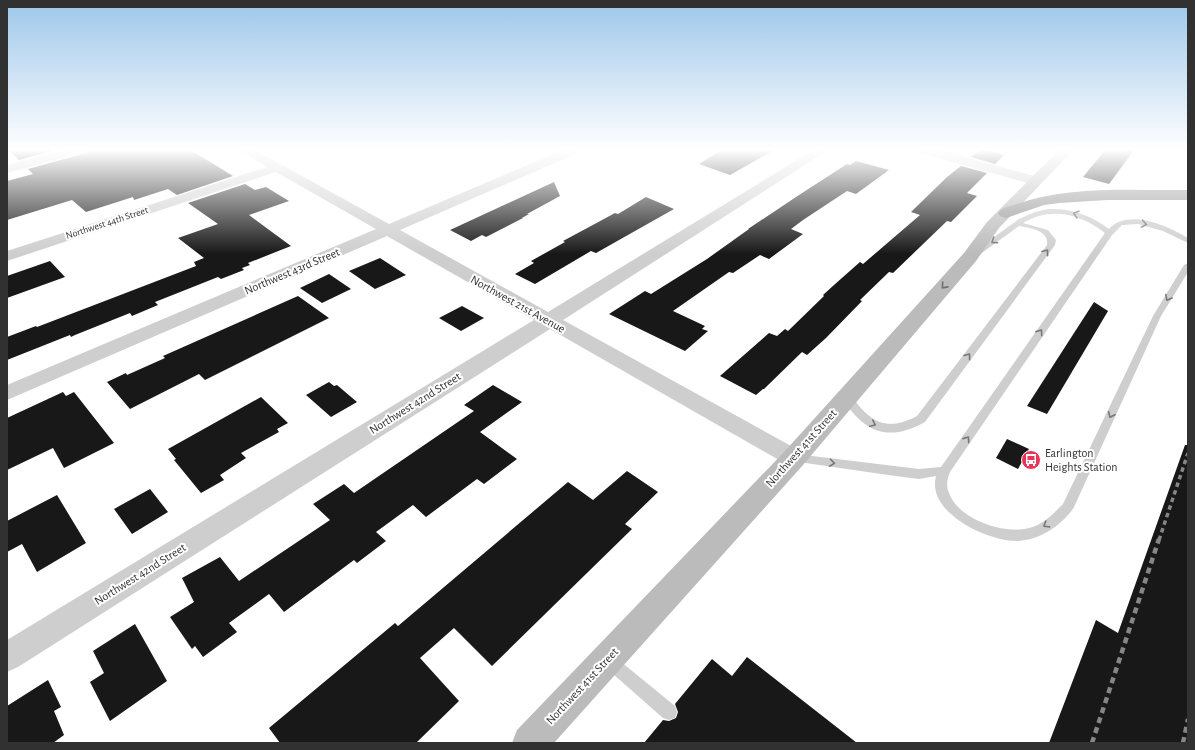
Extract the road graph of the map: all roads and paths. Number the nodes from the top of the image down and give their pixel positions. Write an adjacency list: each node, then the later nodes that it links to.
1 (227, 184): 11 (street, Northwest 44th Street)
2 (305, 184): 8 (street, Northwest 21st Avenue)
3 (494, 184): 8 (street, Northwest 43rd Street)
4 (768, 184): 13 (street, Northwest 42nd Street)
5 (1034, 184): 7 (main road, Northwest 41st Street)
6 (1188, 195): 7 (highway)
7 (1011, 218): 9 (lane, one-way to 7); 15 (main road, Northwest 41st Street, one-way to 15); 15 (lane, one-way to 7)
8 (387, 230): 13 (street, Northwest 21st Avenue); 14 (street, Northwest 43rd Street)
9 (1109, 233): 10 (lane, one-way to 10); 17 (lane, one-way to 9)
10 (1188, 241)
11 (7, 256)
12 (1188, 265): 17 (lane, one-way to 17)
13 (548, 320): 16 (street, Northwest 21st Avenue); 18 (street, Northwest 42nd Street)
14 (7, 394)
15 (846, 396): 16 (main road, Northwest 41st Street)
16 (794, 458): 17 (lane, one-way to 17); 19 (main road, Northwest 41st Street)
17 (944, 471)
18 (7, 657)
19 (607, 659): 20 (lane); 21 (main road, Northwest 41st Street)
20 (670, 712)
21 (530, 743)

